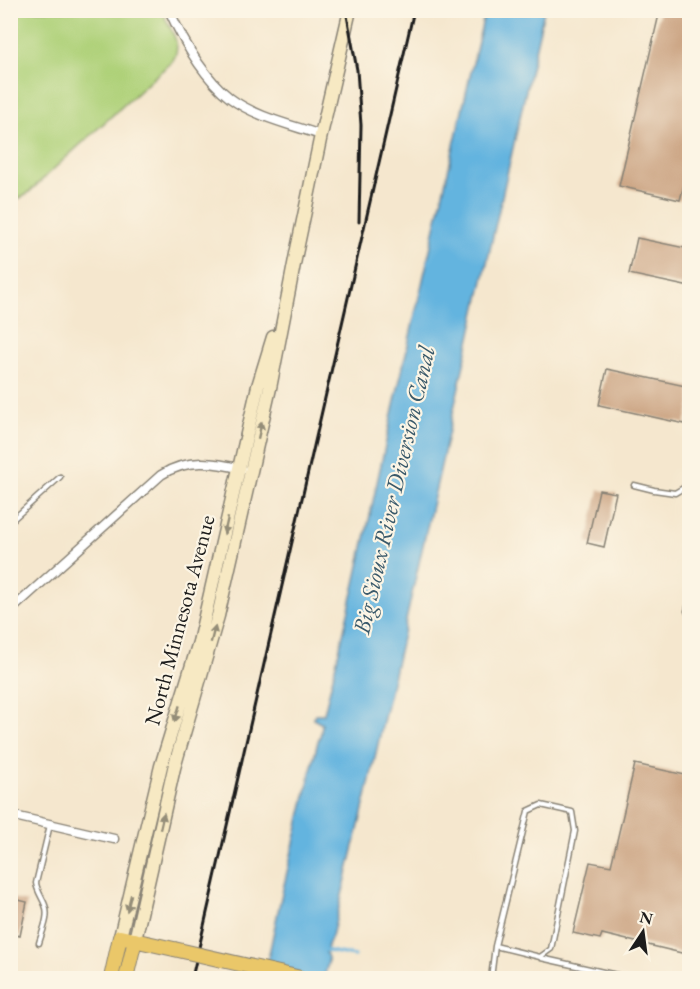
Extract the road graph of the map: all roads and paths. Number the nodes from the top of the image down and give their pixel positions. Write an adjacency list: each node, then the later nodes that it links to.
1 (169, 10): 3 (street)
2 (351, 10): 3 (main road, North Minnesota Avenue)
3 (321, 135): 4 (main road, North Minnesota Avenue)
4 (245, 470): 11 (street); 17 (main road, North Minnesota Avenue, one-way to 17); 18 (main road, North Minnesota Avenue, one-way to 4)
5 (60, 477): 8 (lane)
6 (690, 484): 7 (lane)
7 (634, 485)
8 (10, 522)
9 (10, 596): 11 (lane)
10 (690, 599): 13 (lane)
11 (18, 604): 12 (street)
12 (10, 611)
13 (690, 617)
14 (10, 815): 15 (street)
15 (50, 824): 16 (street); 19 (lane)
16 (114, 839)
17 (120, 937): 18 (main road); 22 (main road, North Minnesota Avenue)
18 (135, 940): 23 (main road, North Minnesota Avenue); 24 (main road, bridge)
19 (39, 943)
20 (495, 946): 21 (lane); 21 (lane); 25 (lane)
21 (540, 957): 26 (lane)
22 (111, 978)
23 (126, 978)
24 (301, 978)
25 (491, 978)
26 (630, 978)

